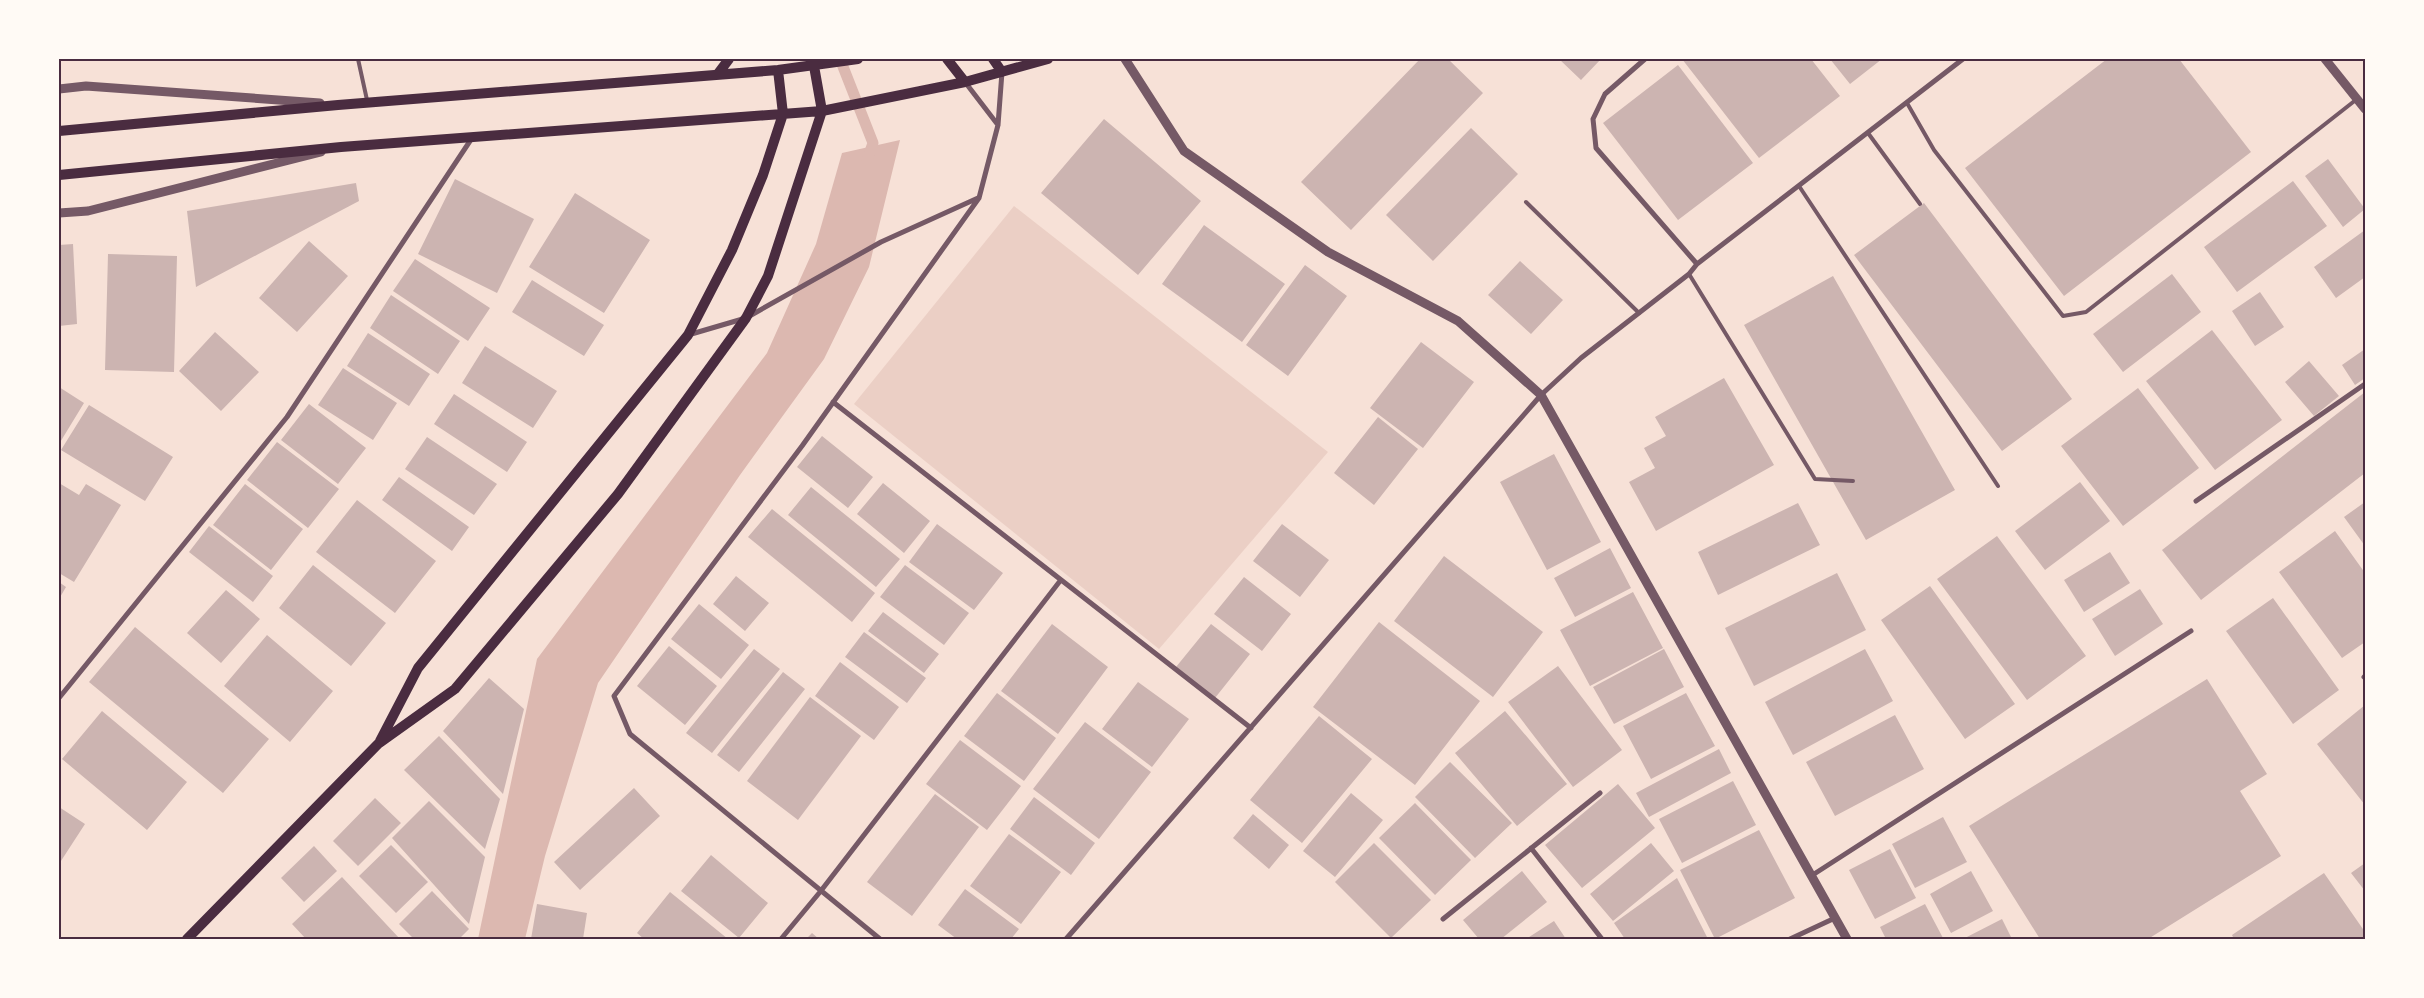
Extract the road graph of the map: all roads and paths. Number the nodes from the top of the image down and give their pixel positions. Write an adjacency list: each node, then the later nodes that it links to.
1 (358, 59): 18 (lane)
2 (729, 59): 14 (main road)
3 (858, 59): 11 (main road)
4 (947, 59): 15 (main road)
5 (993, 59): 13 (main road)
6 (1048, 59): 13 (main road)
7 (1125, 59): 41 (street)
8 (1645, 59): 35 (street)
9 (1963, 59): 19 (street)
10 (2325, 59): 17 (street)
11 (819, 65): 12 (main road); 22 (main road)
12 (778, 70): 14 (main road); 23 (main road)
13 (1002, 72): 15 (main road); 24 (street)
14 (717, 76): 18 (main road)
15 (965, 82): 22 (main road); 24 (street)
16 (59, 89): 20 (street)
17 (2357, 99): 19 (lane); 21 (street)
18 (367, 103): 20 (main road)
19 (1907, 103): 26 (street)
20 (338, 105): 25 (main road)
21 (2365, 109)
22 (822, 111): 23 (main road); 38 (main road)
23 (783, 114): 27 (main road); 39 (main road)
24 (998, 125): 31 (street)
25 (59, 131)
26 (1868, 133): 30 (street); 33 (lane)
27 (472, 138): 28 (main road); 48 (street)
28 (340, 147): 29 (main road); 34 (street)
29 (59, 175)
30 (1799, 186): 35 (street); 44 (lane)
31 (979, 198): 38 (street); 42 (street)
32 (1526, 202): 37 (lane)
33 (1920, 204)
34 (59, 213)
35 (1698, 264): 36 (street)
36 (1689, 274): 37 (street); 43 (lane)
37 (1639, 313): 41 (street)
38 (746, 318): 39 (street); 50 (main road)
39 (688, 335): 50 (main road)
40 (2365, 384): 45 (street)
41 (1541, 395): 49 (street); 53 (street)
42 (833, 402): 46 (street); 54 (street)
43 (1853, 481)
44 (1998, 486)
45 (2196, 501)
46 (1060, 581): 49 (street); 54 (street)
47 (2191, 631): 53 (street)
48 (59, 698)
49 (1251, 728): 60 (street)
50 (378, 744): 57 (main road)
51 (1600, 793): 52 (street)
52 (1531, 848): 56 (street); 61 (street)
53 (1811, 876): 55 (street)
54 (820, 892): 58 (street); 59 (street)
55 (1835, 918): 62 (street); 63 (street)
56 (1443, 919)
57 (187, 939)
58 (780, 939)
59 (880, 939)
60 (1066, 939)
61 (1602, 939)
62 (1790, 939)
63 (1847, 939)

